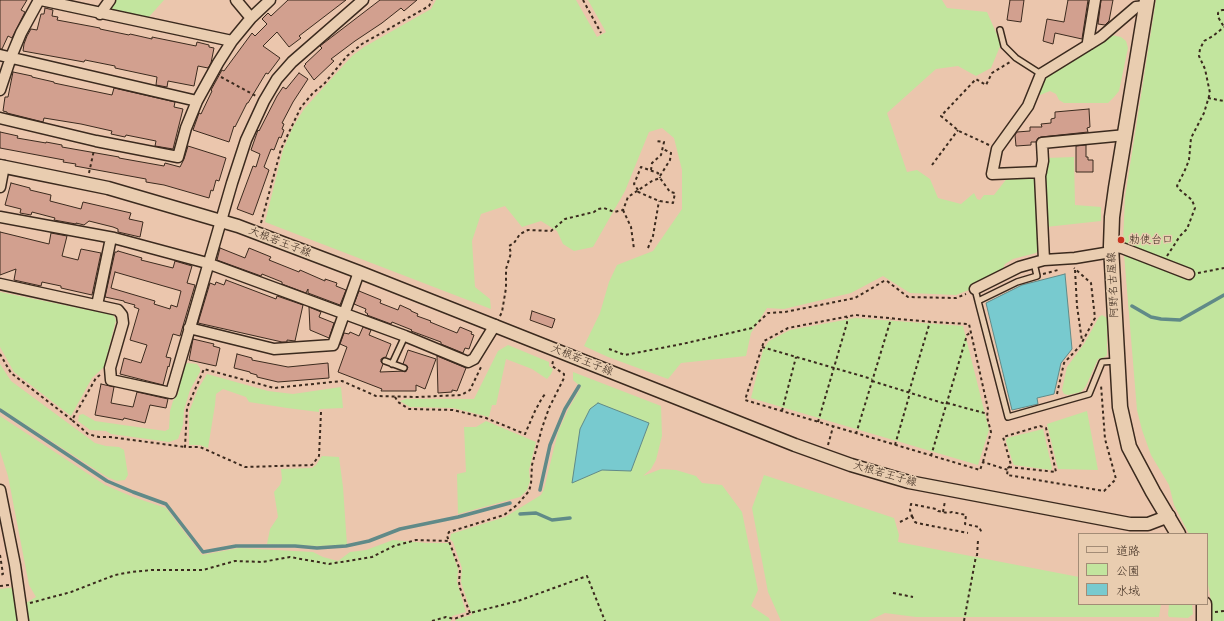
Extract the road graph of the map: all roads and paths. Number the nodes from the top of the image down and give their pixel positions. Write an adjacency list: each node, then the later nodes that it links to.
1 (40, 0): 11 (street); 19 (street)
2 (110, 0): 11 (street)
3 (236, 0): 12 (street)
4 (270, 0): 12 (street)
5 (363, 0): 26 (street)
6 (432, 0): 47 (path)
7 (583, 0): 15 (path)
8 (1095, 0): 17 (street)
9 (1146, 3): 17 (street); 30 (main road, 阿野名古屋線)
10 (1224, 10): 13 (path)
11 (100, 14): 16 (street)
12 (251, 18): 16 (street)
13 (1224, 27): 24 (path)
14 (1000, 30): 20 (lane)
15 (601, 33)
16 (232, 41): 21 (street)
17 (1090, 44): 22 (street)
18 (0, 55): 19 (street)
19 (11, 57): 23 (street); 25 (street)
20 (1016, 58): 22 (lane); 29 (path)
21 (213, 72): 25 (street); 26 (path)
22 (1040, 74): 34 (street)
23 (0, 90)
24 (1208, 98): 27 (path); 52 (path)
25 (197, 101): 31 (street)
26 (264, 101): 46 (street)
27 (1224, 101)
28 (0, 118): 31 (street)
29 (958, 130): 34 (path); 35 (path)
30 (1126, 135): 38 (street); 51 (main road, 阿野名古屋線)
31 (96, 141): 39 (path)
32 (656, 141): 33 (path)
33 (663, 149): 37 (path); 40 (path)
34 (997, 149): 38 (street)
35 (932, 165)
36 (2, 166): 41 (street); 46 (street, 大根若王子線)
37 (651, 170): 40 (path); 42 (path)
38 (1041, 172): 53 (street)
39 (89, 175)
40 (660, 177): 42 (path); 43 (path)
41 (0, 187)
42 (637, 191): 43 (path); 44 (path)
43 (659, 201): 49 (path)
44 (623, 210): 50 (path); 70 (path)
45 (0, 217): 48 (street)
46 (220, 220): 47 (street, 大根若王子線); 54 (street)
47 (257, 233): 60 (street, 大根若王子線)
48 (111, 238): 54 (street); 66 (street)
49 (648, 248)
50 (634, 249)
51 (1111, 250): 53 (street); 61 (street); 82 (main road, 阿野名古屋線)
52 (1169, 252)
53 (1044, 260): 55 (street)
54 (208, 263): 67 (street); 72 (street)
55 (1034, 263): 62 (lane); 64 (street)
56 (1072, 266): 59 (path)
57 (1065, 268): 62 (path)
58 (1224, 268): 61 (path)
59 (1075, 269): 75 (path); 75 (path)
60 (359, 272): 67 (street); 70 (street, 大根若王子線)
61 (1189, 274)
62 (1037, 276): 65 (lane)
63 (0, 284): 66 (street)
64 (975, 289): 65 (lane); 77 (path)
65 (978, 301): 88 (lane)
66 (97, 305): 85 (street)
67 (344, 314): 72 (street); 74 (street)
68 (847, 317): 69 (path); 76 (path); 87 (path)
69 (891, 319): 71 (path); 89 (path)
70 (497, 321): 74 (street); 112 (street, 大根若王子線)
71 (930, 322): 73 (path); 90 (path)
72 (189, 328): 85 (street)
73 (971, 332): 94 (path); 97 (path)
74 (405, 336): 84 (lane)
75 (1082, 342): 92 (path)
76 (762, 347): 79 (path); 95 (path)
77 (609, 349)
78 (0, 354): 98 (path)
79 (796, 357): 87 (path); 95 (path)
80 (553, 359): 118 (path)
81 (385, 361): 84 (lane)
82 (1117, 361): 88 (lane); 112 (main road, 阿野名古屋線)
83 (482, 363): 93 (path)
84 (392, 364): 86 (lane)
85 (110, 368): 98 (path)
86 (404, 368)
87 (834, 368): 89 (path); 99 (path)
88 (1098, 373): 107 (path)
89 (872, 380): 90 (path); 101 (path)
90 (909, 392): 94 (path); 102 (path)
91 (546, 394): 93 (path)
92 (1052, 396)
93 (395, 397): 104 (path)
94 (946, 403): 97 (path); 105 (path)
95 (782, 411): 99 (path)
96 (321, 412): 104 (path)
97 (988, 414): 106 (path)
98 (72, 420): 104 (path)
99 (818, 422): 100 (path)
100 (833, 427): 101 (path); 103 (path)
101 (856, 434): 102 (path)
102 (895, 445): 105 (path)
103 (828, 446)
104 (184, 447)
105 (931, 456): 106 (path)
106 (983, 462): 107 (path)
107 (1008, 468): 107 (path)
108 (0, 490): 123 (street)
109 (945, 501): 110 (path)
110 (943, 512): 111 (path); 115 (path)
111 (912, 516): 113 (path); 114 (path)
112 (1168, 516): 116 (main road, 阿野名古屋線)
113 (900, 522)
114 (968, 532)
115 (982, 533)
116 (1177, 533)
117 (978, 540): 130 (path)
118 (450, 542): 123 (path); 125 (path)
119 (0, 555): 120 (path)
120 (0, 575)
121 (893, 593): 122 (path)
122 (913, 597)
123 (21, 605): 127 (street)
124 (1204, 605): 131 (main road)
125 (470, 613): 126 (path); 129 (path)
126 (454, 620): 128 (path)
127 (23, 621)
128 (432, 621)
129 (605, 621)
130 (964, 621)
131 (1204, 621)

